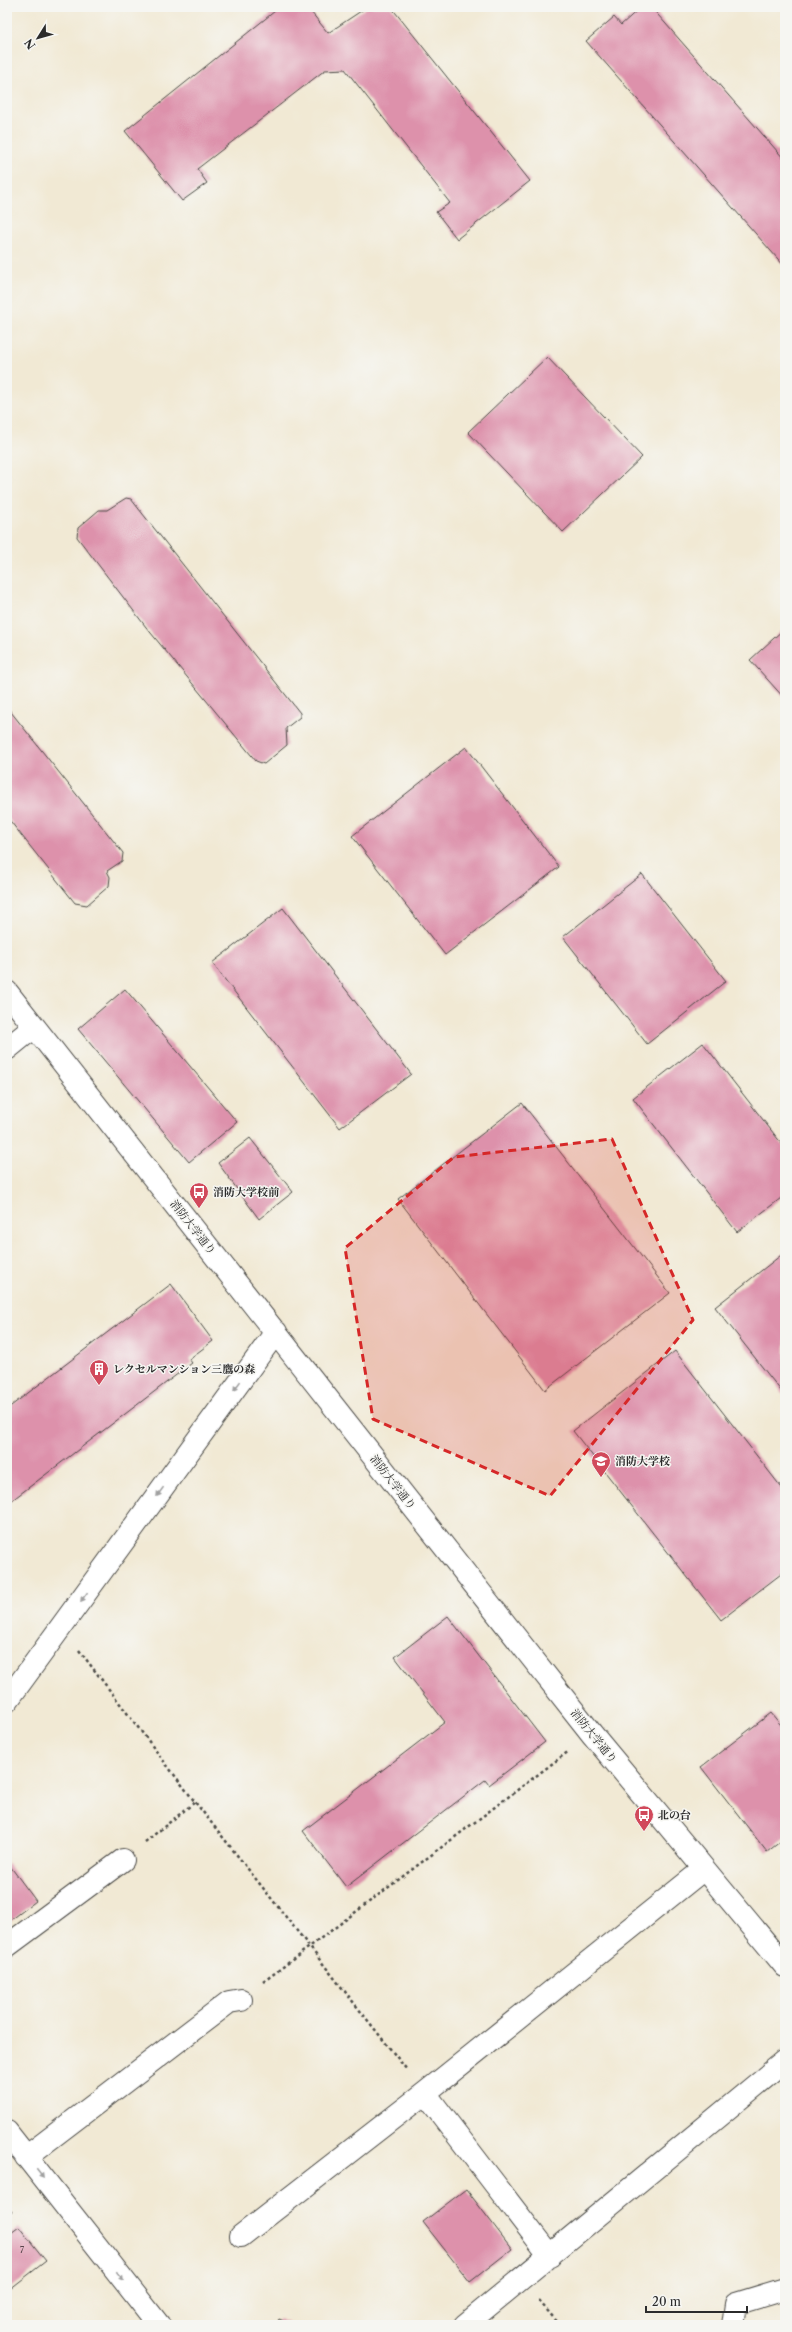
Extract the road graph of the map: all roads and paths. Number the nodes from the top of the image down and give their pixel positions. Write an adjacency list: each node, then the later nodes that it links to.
1 (7, 992): 2 (street, 消防大学通り)
2 (34, 1027): 3 (street); 4 (street, 消防大学通り)
3 (7, 1049)
4 (276, 1332): 5 (street, one-way to 5); 7 (street, 消防大学通り)
5 (61, 1628): 6 (street); 8 (path)
6 (7, 1701)
7 (592, 1734): 10 (street, 消防大学通り); 12 (path)
8 (195, 1802): 9 (path); 12 (path)
9 (123, 1860): 11 (street)
10 (704, 1869): 13 (street, 消防大学通り); 16 (street)
11 (7, 1946)
12 (309, 1946): 14 (path); 16 (path)
13 (785, 1966)
14 (241, 2000): 18 (street)
15 (785, 2061): 20 (street)
16 (425, 2093): 19 (street); 20 (street)
17 (7, 2132): 18 (street)
18 (26, 2157): 22 (street, one-way to 22)
19 (241, 2236)
20 (550, 2256): 23 (street)
21 (785, 2289): 24 (street)
22 (159, 2325)
23 (465, 2325)
24 (733, 2325)

